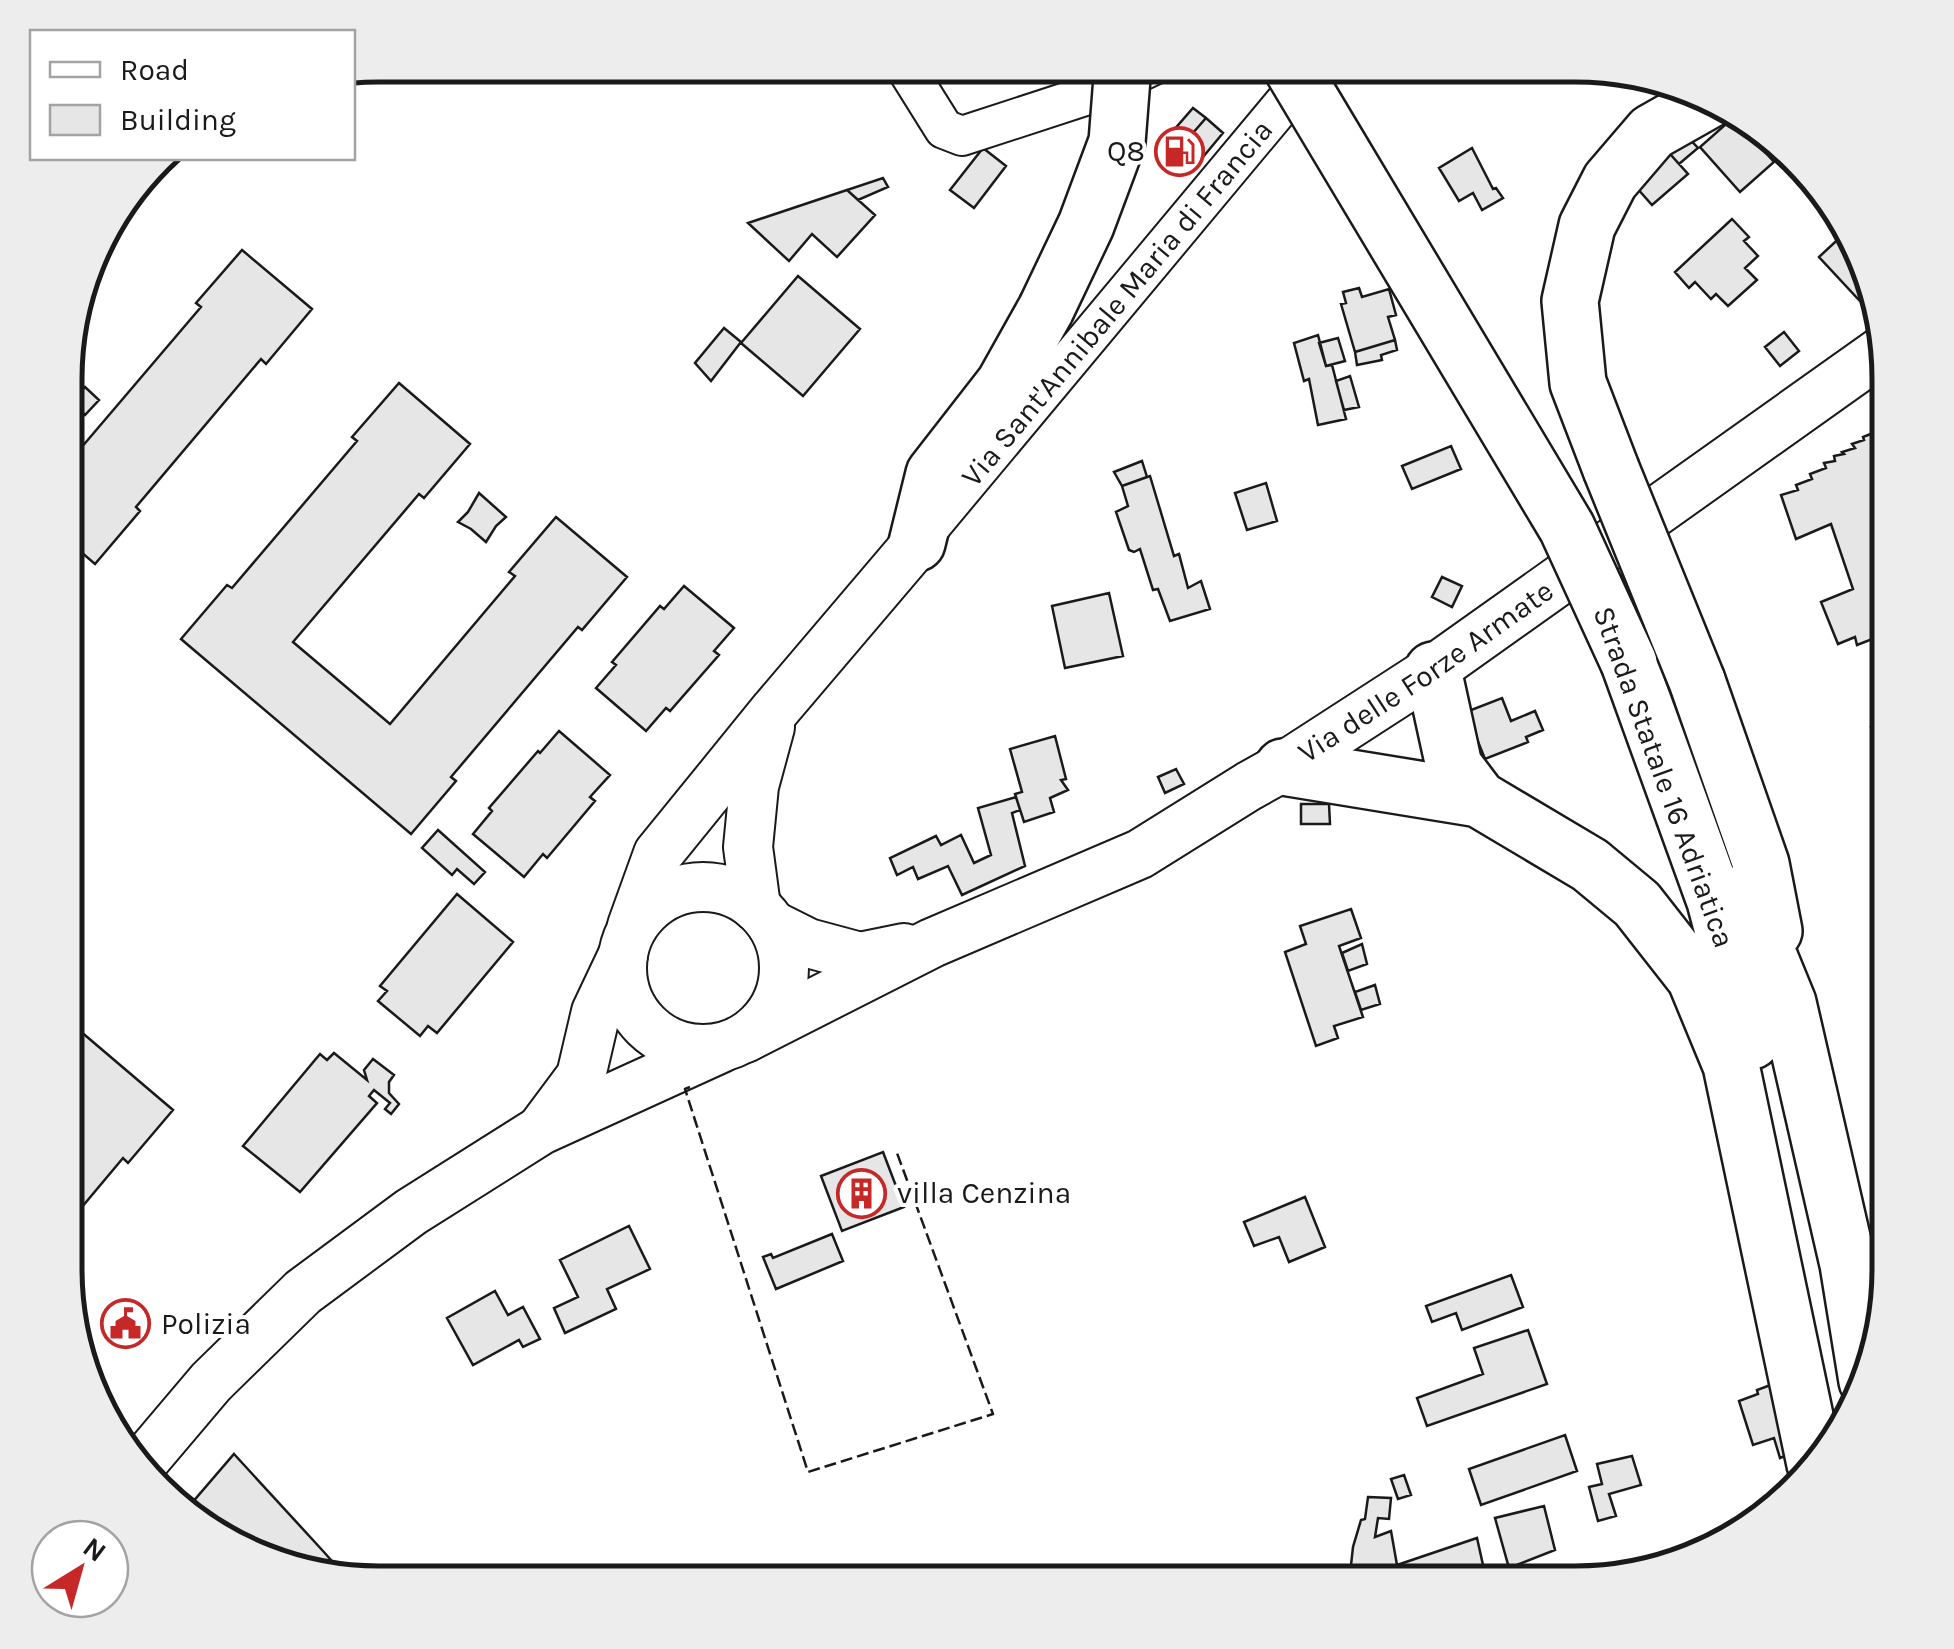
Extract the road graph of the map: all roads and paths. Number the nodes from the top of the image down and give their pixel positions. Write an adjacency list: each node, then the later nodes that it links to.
1 (915, 83): 2 (street)
2 (1085, 83)
3 (1107, 83): 9 (highway, bridge)
4 (1300, 83): 10 (highway, Strada Statale 16 Adriatica, bridge)
5 (1302, 83): 9 (street, Via Sant'Annibale Maria di Francia)
6 (1340, 83): 10 (highway, Strada Statale 16 Adriatica)
7 (1695, 108): 18 (highway, bridge)
8 (1871, 359): 11 (main road, Via delle Forze Armate)
9 (917, 543): 12 (main road)
10 (1640, 655): 18 (highway, Strada Statale 16 Adriatica); 22 (highway, Strada Statale 16 Adriatica)
11 (1433, 670): 13 (main road, Via delle Forze Armate); 14 (highway)
12 (775, 710): 15 (main road); 16 (main road)
13 (1283, 767): 14 (highway); 17 (main road, Via delle Forze Armate)
14 (1480, 799): 23 (highway)
15 (764, 916): 16 (main road); 17 (main road, Via delle Forze Armate); 19 (main road)
16 (626, 942): 19 (main road); 20 (main road)
17 (932, 943): 19 (main road, Via delle Forze Armate)
18 (1788, 1003): 21 (highway, Strada Statale 16 Adriatica)
19 (733, 1043): 20 (main road, Via delle Forze Armate)
20 (541, 1130): 24 (main road)
21 (1861, 1346)
22 (1829, 1422)
23 (1812, 1448)
24 (149, 1456)

